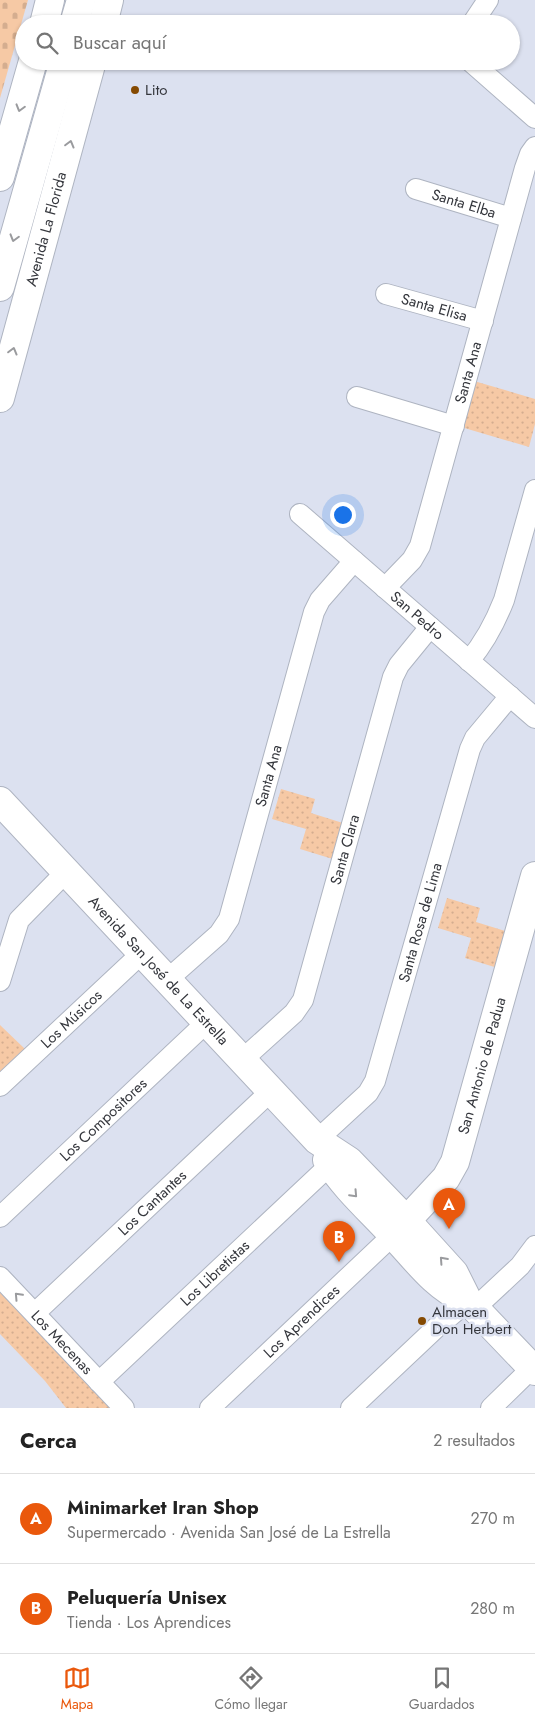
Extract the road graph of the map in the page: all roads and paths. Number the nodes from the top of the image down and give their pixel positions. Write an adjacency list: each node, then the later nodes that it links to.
1 (50, 0): 5 (main road)
2 (81, 0): 6 (main road)
3 (109, 0): 7 (main road)
4 (488, 0): 8 (street)
5 (46, 15)
6 (77, 15)
7 (105, 15)
8 (478, 15)
9 (30, 70): 15 (main road, one-way to 15)
10 (61, 70): 18 (main road, one-way to 18)
11 (90, 70): 21 (main road, Avenida La Florida, one-way to 11)
12 (481, 70): 13 (street)
13 (534, 115)
14 (535, 148): 17 (street, Santa Ana)
15 (0, 177)
16 (416, 189): 17 (street, Santa Elba)
17 (511, 218): 20 (street, Santa Ana)
18 (0, 287)
19 (386, 294): 20 (street, Santa Elisa)
20 (482, 321): 23 (street, Santa Ana)
21 (0, 398)
22 (357, 398): 23 (street)
23 (454, 426): 27 (street, Santa Ana)
24 (535, 490): 29 (street)
25 (300, 514): 26 (street, San Pedro)
26 (354, 561): 27 (street, San Pedro); 36 (street, Santa Ana)
27 (385, 588): 28 (street, San Pedro)
28 (430, 627): 29 (street, San Pedro); 39 (street, Santa Clara)
29 (469, 661): 30 (street, San Pedro)
30 (510, 696): 31 (street, San Pedro); 42 (street, Santa Rosa de Lima)
31 (535, 718)
32 (0, 801): 33 (main road, Avenida San José de La Estrella)
33 (66, 872): 35 (main road, Avenida San José de La Estrella); 37 (street)
34 (535, 876): 45 (main road, San Antonio de Padua)
35 (142, 953): 36 (main road, Avenida San José de La Estrella); 40 (street, Los Músicos)
36 (167, 980): 38 (main road, Avenida San José de La Estrella)
37 (0, 981)
38 (207, 1022): 39 (main road, Avenida San José de La Estrella); 44 (street, Los Compositores)
39 (242, 1060): 41 (main road, Avenida San José de La Estrella)
40 (0, 1086)
41 (271, 1091): 42 (main road, Avenida San José de La Estrella); 49 (street, Los Cantantes)
42 (317, 1140): 43 (main road, Avenida San José de La Estrella); 45 (main road, Avenida San José de La Estrella)
43 (330, 1165): 45 (main road, Avenida San José de La Estrella, one-way to 45); 51 (street, Los Libretistas)
44 (0, 1217)
45 (399, 1227): 48 (main road, Avenida San José de La Estrella); 53 (street, Los Aprendices)
46 (535, 1246): 48 (street)
47 (0, 1277): 49 (street, Los Mecenas, one-way to 47)
48 (471, 1304): 50 (main road, Avenida San José de La Estrella); 54 (street)
49 (35, 1313): 51 (street, Los Mecenas)
50 (534, 1370): 55 (street)
51 (100, 1382): 52 (street, Los Mecenas)
52 (124, 1408)
53 (210, 1408)
54 (351, 1408)
55 (491, 1408)

